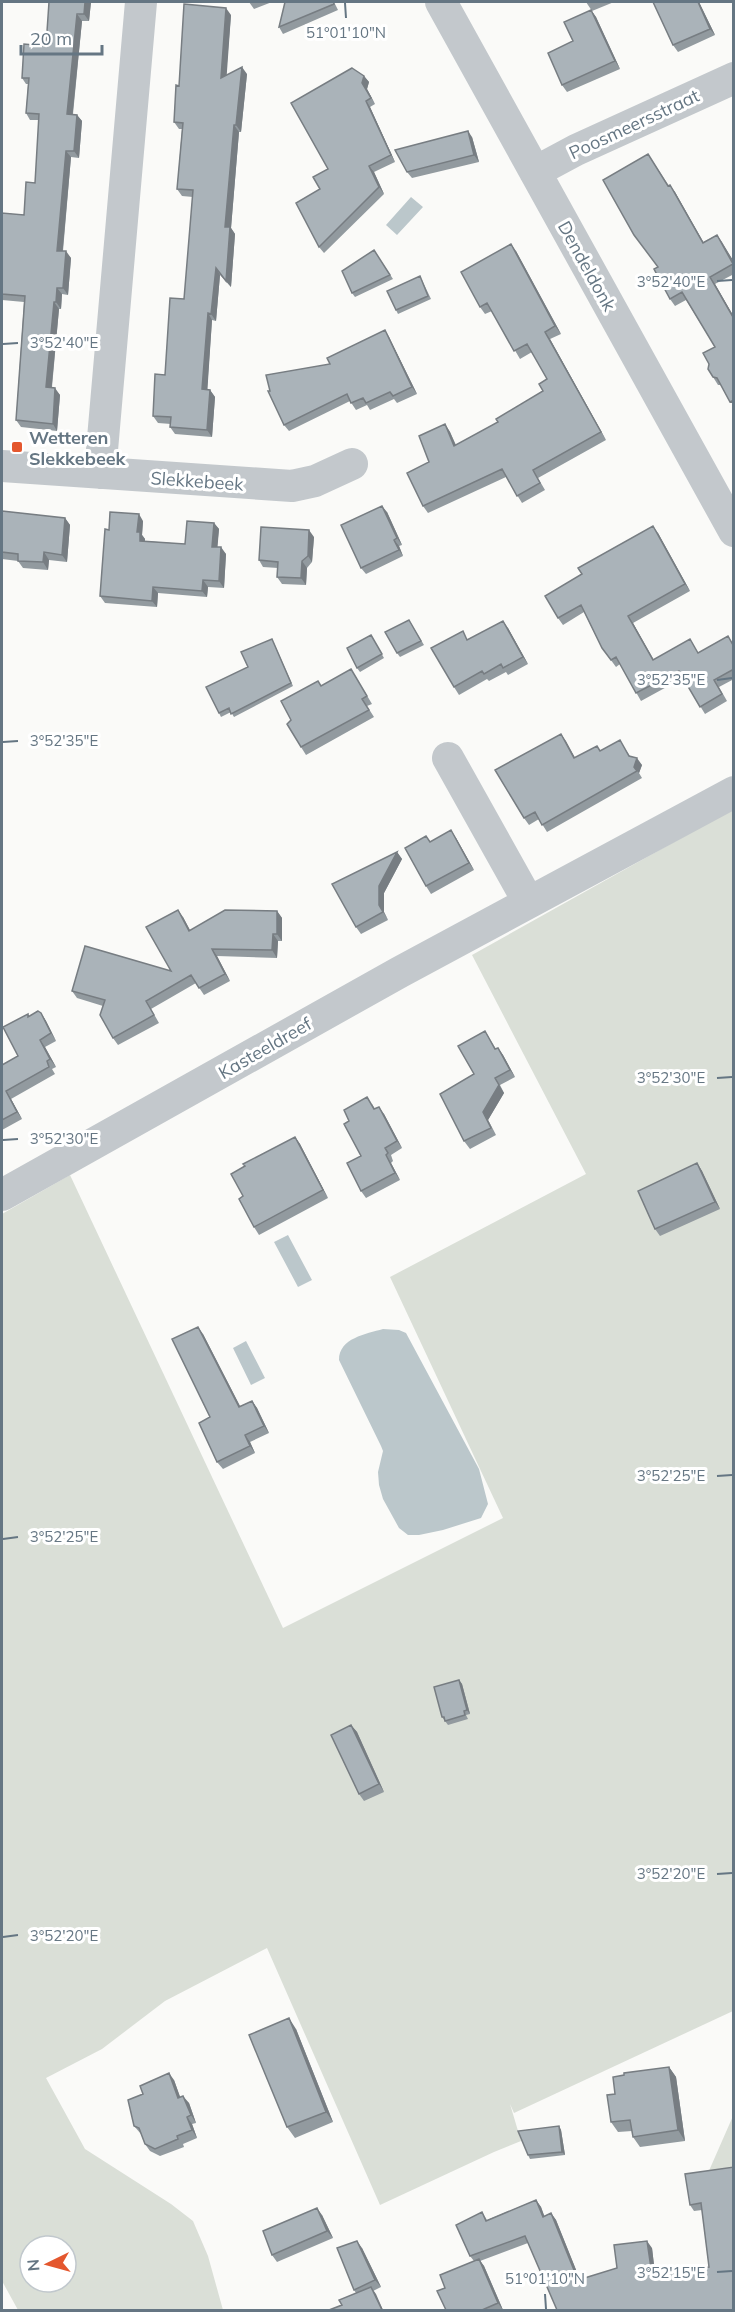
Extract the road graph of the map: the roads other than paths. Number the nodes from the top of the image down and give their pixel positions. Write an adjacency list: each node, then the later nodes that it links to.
1 (141, 2): 7 (street)
2 (441, 2): 4 (street, Dendeldonk)
3 (734, 78): 4 (street, Poosmeersstraat)
4 (536, 172): 8 (street, Dendeldonk)
5 (352, 464): 7 (street, Slekkebeek)
6 (2, 466): 7 (street, Slekkebeek)
7 (100, 473)
8 (734, 531)
9 (448, 758): 11 (street)
10 (734, 792): 11 (street, Kasteeldreef)
11 (528, 901): 12 (street, Kasteeldreef)
12 (2, 1195)

